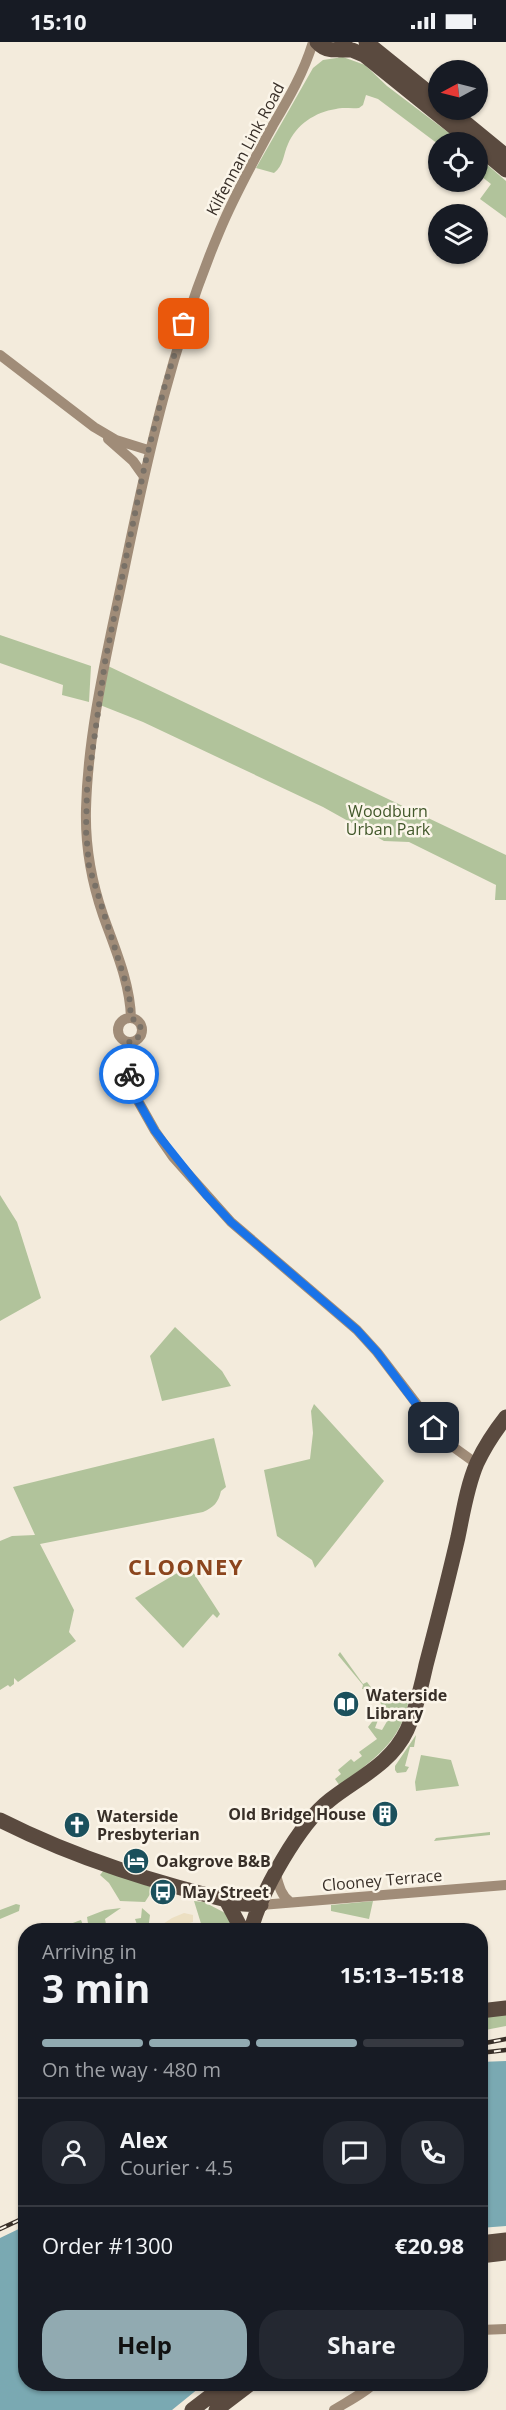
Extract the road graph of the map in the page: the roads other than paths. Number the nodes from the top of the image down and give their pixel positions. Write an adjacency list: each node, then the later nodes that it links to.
1 (366, 42): 3 (highway)
2 (329, 45): 5 (highway); 11 (main road, Kilfennan Link Road)
3 (428, 92)
4 (462, 120): 7 (highway)
5 (460, 132)
6 (488, 155): 8 (highway)
7 (506, 156)
8 (506, 170)
9 (0, 355): 10 (main road)
10 (105, 434): 11 (main road); 12 (main road)
11 (148, 450): 12 (main road, Kilfennan Link Road)
12 (143, 475): 13 (main road, Kilfennan Link Road)
13 (131, 1018): 14 (main road); 14 (main road)
14 (129, 1042): 16 (main road)
15 (506, 1417): 16 (highway)
16 (477, 1464): 18 (highway)
17 (0, 1820): 20 (highway)
18 (276, 1875): 21 (main road); 22 (highway)
19 (506, 1885): 21 (main road, Clooney Terrace)
20 (220, 1899): 22 (highway); 23 (highway)
21 (290, 1902): 22 (main road, Clooney Terrace)
22 (261, 1905): 24 (highway)
23 (237, 1923)
24 (254, 1923)
25 (506, 2000): 26 (highway)
26 (488, 2002)
27 (506, 2008): 28 (highway)
28 (488, 2010)
29 (506, 2240): 30 (highway)
30 (488, 2242)
31 (506, 2253): 32 (highway)
32 (488, 2255)
33 (506, 2329): 34 (main road)
34 (488, 2330)
35 (217, 2391): 38 (highway)
36 (241, 2391): 39 (highway)
37 (361, 2391): 40 (main road)
38 (192, 2410)
39 (216, 2410)
40 (334, 2410)

